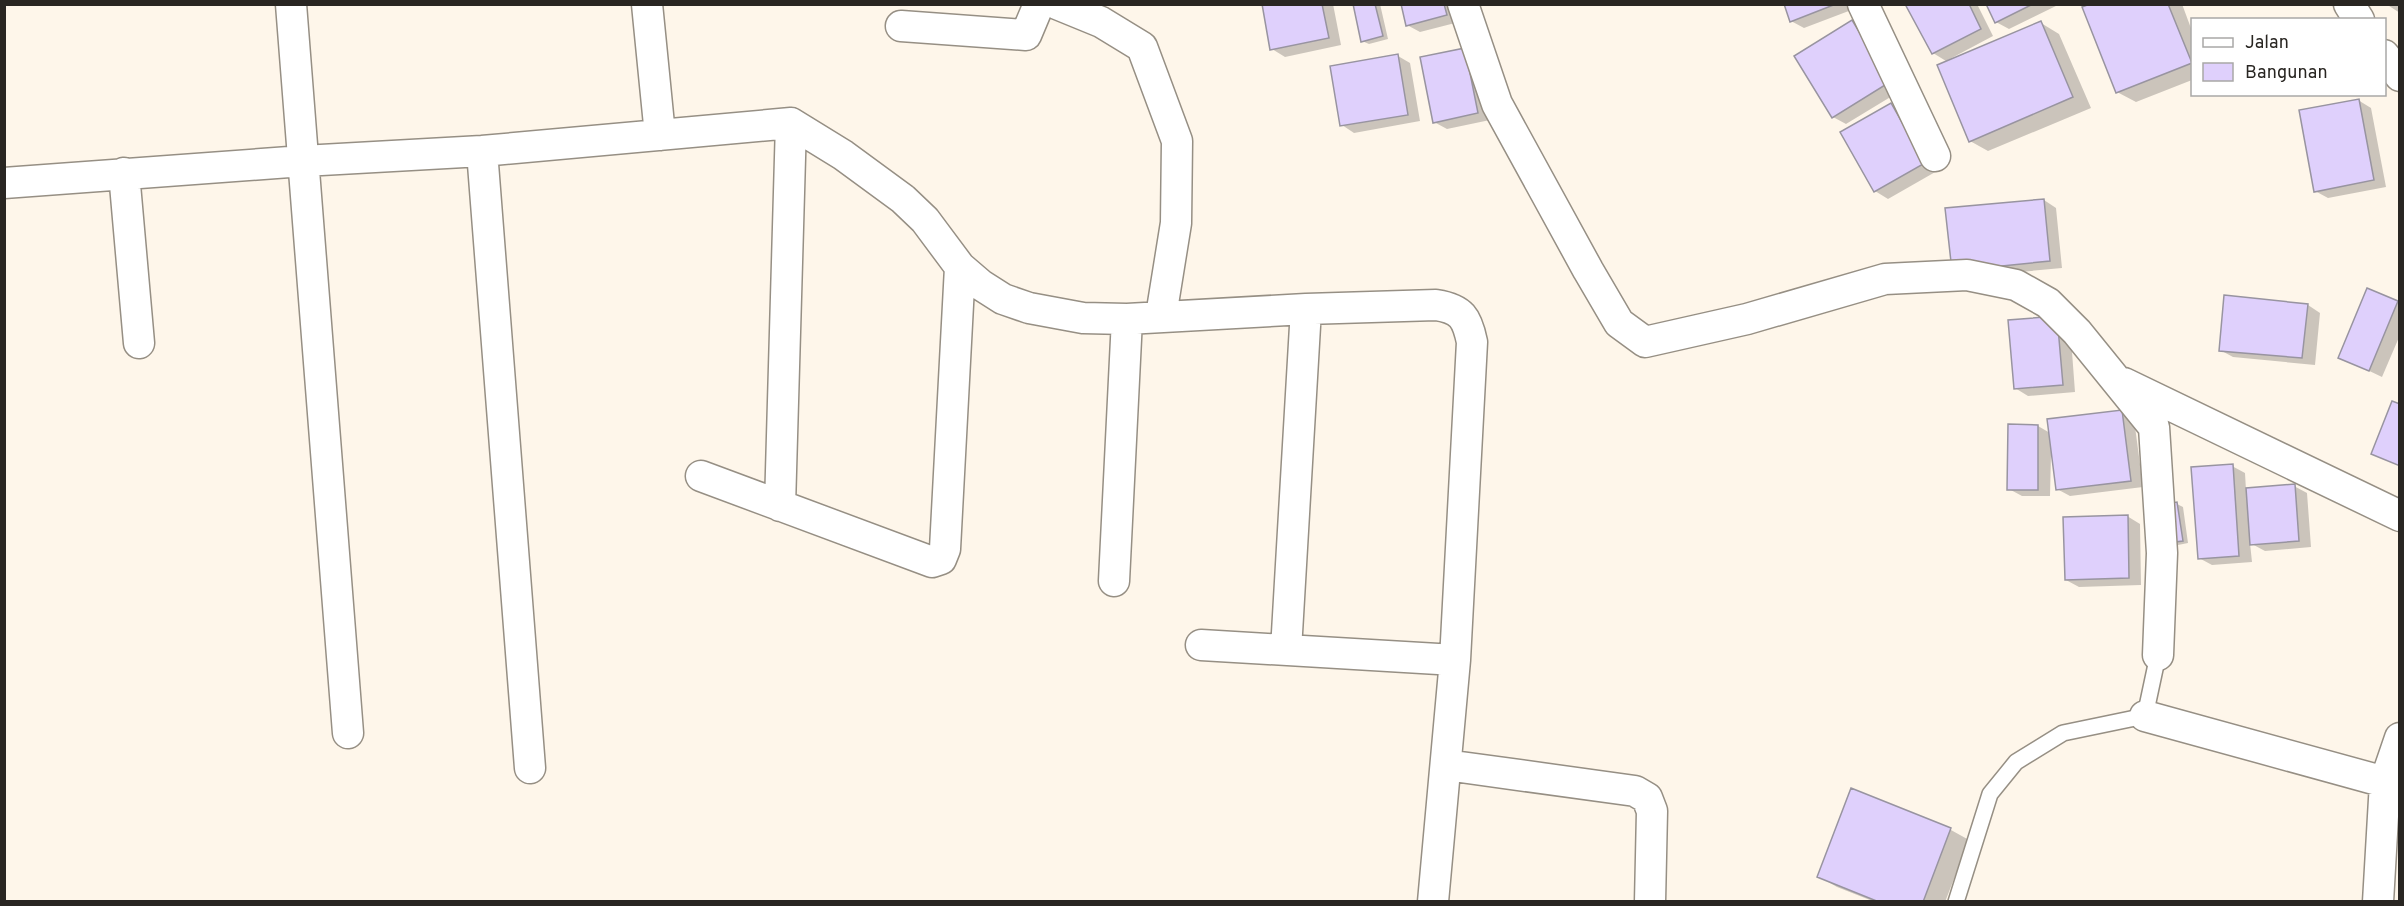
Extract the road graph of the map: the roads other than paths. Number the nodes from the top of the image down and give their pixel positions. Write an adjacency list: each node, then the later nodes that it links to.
1 (291, 4): 16 (street)
2 (647, 4): 13 (street)
3 (1040, 4): 9 (street)
4 (1057, 4): 21 (street)
5 (1463, 4): 24 (street)
6 (2349, 4): 8 (street)
7 (1870, 7): 15 (street)
8 (2359, 18)
9 (901, 26)
10 (2386, 56): 11 (street)
11 (2400, 76)
12 (791, 123): 13 (street); 19 (street); 26 (street)
13 (660, 135): 14 (street)
14 (482, 151): 16 (street); 37 (street)
15 (1935, 156)
16 (303, 161): 17 (street); 34 (street)
17 (124, 173): 18 (street); 23 (street)
18 (4, 183)
19 (960, 267): 22 (street); 26 (street)
20 (1306, 309): 21 (street); 30 (street); 32 (street)
21 (1161, 316): 22 (street)
22 (1127, 318): 28 (street)
23 (139, 344)
24 (2118, 381): 27 (street); 31 (street)
25 (701, 476): 26 (street)
26 (780, 506)
27 (2400, 516)
28 (1113, 581)
29 (1201, 645): 30 (street)
30 (1286, 650): 32 (street)
31 (2158, 655): 33 (lane)
32 (1455, 660): 36 (street)
33 (2145, 716): 38 (street); 41 (lane)
34 (348, 733)
35 (2400, 738): 38 (street)
36 (1446, 765): 39 (street); 40 (street)
37 (530, 768)
38 (2385, 782): 42 (street)
39 (1433, 902)
40 (1650, 902)
41 (1956, 902)
42 (2378, 902)

